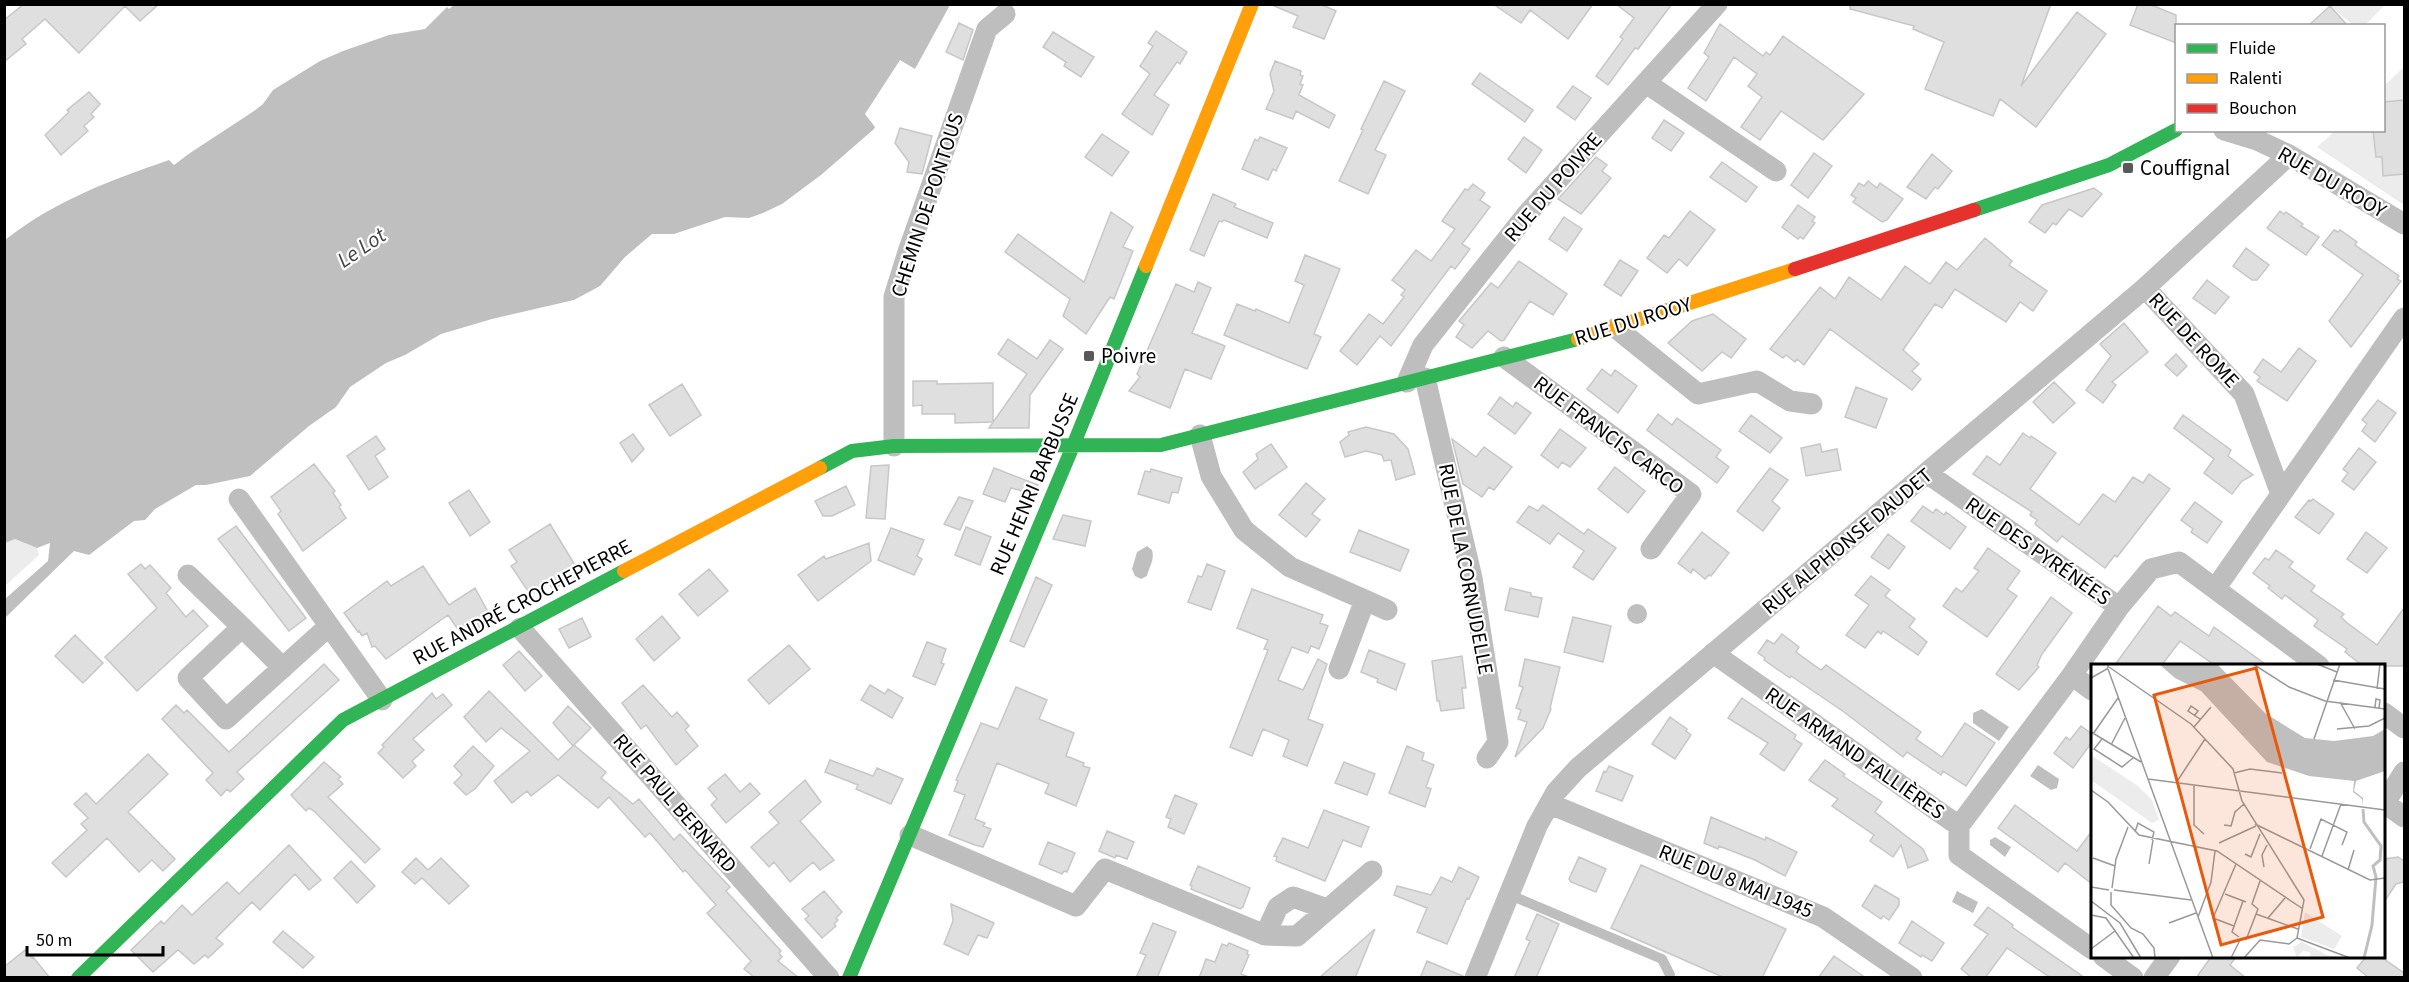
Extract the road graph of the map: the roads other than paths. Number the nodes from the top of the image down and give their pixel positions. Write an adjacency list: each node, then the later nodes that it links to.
1 (1252, 4): 18 (street, RUE HENRI BARBUSSE)
2 (1717, 4): 4 (street, RUE DU POIVRE)
3 (1005, 14): 17 (street, CHEMIN DE PONTOUS)
4 (1646, 83): 8 (street); 14 (street, RUE DU POIVRE)
5 (2175, 131): 12 (street, RUE DU ROOY)
6 (2231, 132): 7 (street, RUE DU ROOY)
7 (2289, 154): 9 (street, RUE DU ROOY); 10 (street, RUE ALPHONSE DAUDET)
8 (1776, 171)
9 (2404, 224)
10 (2145, 288): 19 (street, RUE ALPHONSE DAUDET); 20 (street, RUE DE ROME)
11 (2404, 318): 20 (street)
12 (1616, 328): 13 (street, RUE DU ROOY); 15 (street)
13 (1504, 357): 14 (street, RUE DU ROOY); 22 (street, RUE FRANCIS CARCO)
14 (1416, 380): 16 (street, RUE DU ROOY); 40 (street, RUE DE LA CORNUDELLE)
15 (1812, 404)
16 (1200, 435): 18 (street, RUE DU ROOY); 25 (street)
17 (894, 446): 18 (street, RUE ANDRÉ CROCHEPIERRE); 30 (street, RUE ANDRÉ CROCHEPIERRE)
18 (1073, 446): 47 (street, RUE HENRI BARBUSSE)
19 (1928, 474): 26 (street, RUE DES PYRÉNÉES); 31 (street, RUE ALPHONSE DAUDET)
20 (2281, 494): 24 (street)
21 (239, 499): 28 (street)
22 (1650, 549)
23 (188, 575): 29 (street)
24 (2215, 589): 26 (street, RUE DES PYRÉNÉES); 32 (street, RUE DES PYRÉNÉES)
25 (1365, 600): 27 (street); 34 (street)
26 (2119, 607): 35 (street)
27 (1387, 610)
28 (329, 626): 33 (street); 37 (street)
29 (242, 627): 33 (street); 33 (street)
30 (520, 628): 37 (street, RUE ANDRÉ CROCHEPIERRE); 57 (street, RUE PAUL BERNARD)
31 (1713, 653): 43 (street, RUE ALPHONSE DAUDET); 46 (street, RUE ARMAND FALLIÈRES)
32 (2316, 664)
33 (283, 668)
34 (1339, 669)
35 (2072, 675): 36 (street); 46 (street)
36 (2091, 689)
37 (382, 700): 56 (street, RUE ANDRÉ CROCHEPIERRE)
38 (2385, 714): 39 (street)
39 (2404, 728)
40 (1487, 758)
41 (2404, 772): 42 (street)
42 (2385, 802)
43 (1550, 804): 49 (street, RUE ALPHONSE DAUDET); 60 (street, RUE DU 8 MAI 1945)
44 (2385, 805): 45 (street)
45 (2404, 817)
46 (1959, 826): 52 (street, RUE ARMAND FALLIÈRES)
47 (910, 836): 51 (street); 58 (street, RUE HENRI BARBUSSE)
48 (1372, 871): 50 (street)
49 (1510, 895): 55 (lane); 59 (street, RUE ALPHONSE DAUDET)
50 (1327, 909): 51 (street); 51 (street)
51 (1265, 934)
52 (2091, 948)
53 (2104, 958): 61 (street)
54 (2169, 958): 62 (street)
55 (1670, 975)
56 (78, 978)
57 (830, 978)
58 (849, 978)
59 (1475, 978)
60 (1912, 978)
61 (2133, 978)
62 (2154, 978)

